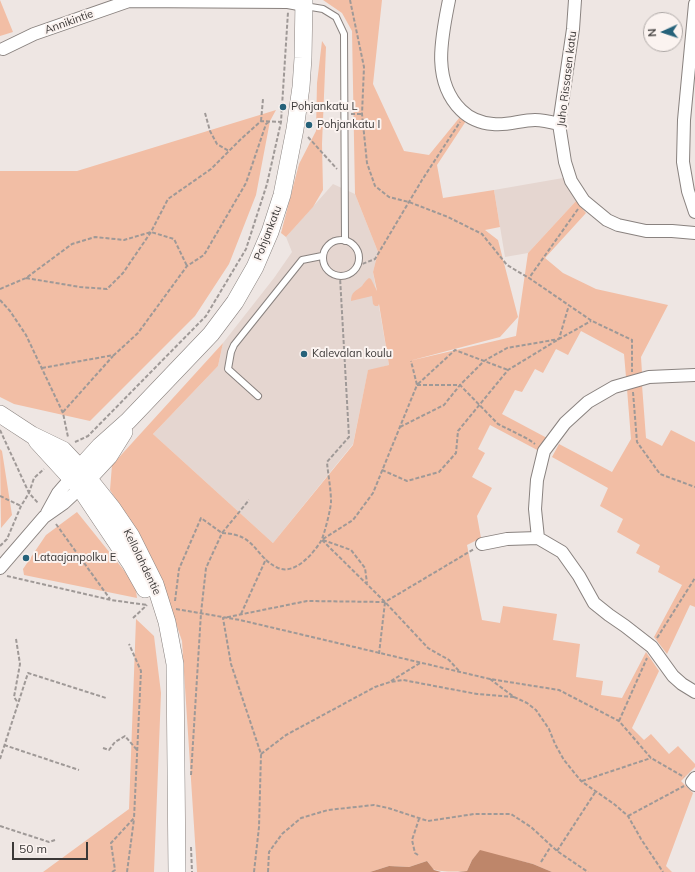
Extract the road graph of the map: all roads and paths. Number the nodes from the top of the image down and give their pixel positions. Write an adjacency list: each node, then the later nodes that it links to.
1 (350, 0): 19 (path)
2 (450, 0): 10 (street)
3 (575, 0): 14 (street, Juho Rissasen katu)
4 (304, 3): 7 (street, Annikintie); 17 (lane); 48 (main road, Pohjankatu)
5 (695, 4): 20 (street)
6 (288, 14): 13 (path)
7 (4, 49)
8 (264, 99): 11 (path)
9 (205, 113): 16 (path)
10 (465, 114): 14 (street); 19 (path)
11 (261, 121): 12 (path); 16 (path)
12 (270, 121): 13 (path); 25 (path)
13 (281, 122): 53 (path)
14 (559, 124): 18 (street, Juho Rissasen katu)
15 (307, 136): 17 (path)
16 (229, 151): 21 (path)
17 (345, 177): 23 (lane)
18 (584, 201): 22 (street, Juho Rissasen katu); 29 (path)
19 (409, 202): 26 (path); 29 (path)
20 (695, 212)
21 (151, 232): 25 (path); 28 (path); 28 (path)
22 (695, 233)
23 (345, 241): 24 (lane); 26 (lane)
24 (322, 256): 27 (lane); 44 (lane)
25 (187, 266): 35 (path)
26 (357, 266): 27 (lane)
27 (340, 277): 67 (path)
28 (26, 278): 30 (path)
29 (529, 278): 32 (path)
30 (0, 289)
31 (0, 300): 38 (path)
32 (569, 305): 33 (path); 34 (path)
33 (592, 321): 34 (path); 41 (path)
34 (559, 338): 37 (path); 39 (path)
35 (114, 355): 38 (path); 46 (path)
36 (411, 360): 42 (path)
37 (484, 361): 39 (path); 42 (path); 43 (path)
38 (42, 368): 46 (path)
39 (508, 370): 45 (path)
40 (695, 375): 41 (street)
41 (632, 382): 52 (street); 57 (path)
42 (417, 385): 43 (path); 49 (path)
43 (460, 385): 45 (path); 49 (path)
44 (258, 396)
45 (480, 405): 52 (path); 55 (path)
46 (63, 413): 53 (path)
47 (0, 414): 53 (main road, Kellolahdentie)
48 (128, 421): 54 (main road, Pohjankatu); 56 (main road, Pohjankatu)
49 (400, 427): 55 (path)
50 (0, 429): 51 (path); 58 (path)
51 (6, 433)
52 (544, 451): 66 (street)
53 (62, 452): 56 (main road, Kellolahdentie); 58 (path)
54 (109, 456): 56 (main road, Pohjankatu); 63 (main road)
55 (382, 470): 67 (path)
56 (80, 478): 63 (main road, Kellolahdentie); 71 (street); 116 (main road, Kellolahdentie)
57 (695, 487)
58 (29, 494): 61 (path); 62 (path)
59 (0, 496): 62 (path)
60 (249, 500): 65 (path)
61 (38, 503)
62 (21, 506): 69 (path)
63 (112, 508): 117 (main road, Kellolahdentie)
64 (56, 524): 74 (path)
65 (222, 533): 70 (path); 76 (path); 76 (path)
66 (538, 538): 68 (street); 82 (street)
67 (322, 540): 70 (path); 73 (path); 73 (path)
68 (482, 544): 75 (path)
69 (0, 546)
70 (266, 559): 77 (path)
71 (2, 572): 74 (path)
72 (695, 578): 82 (path)
73 (367, 584): 75 (path)
74 (111, 600): 78 (path)
75 (385, 602): 77 (path); 83 (path); 85 (path)
76 (201, 613): 79 (path); 100 (path)
77 (241, 614): 79 (path)
78 (133, 618)
79 (223, 618): 83 (path); 96 (path)
80 (16, 639): 91 (path)
81 (129, 644): 95 (path)
82 (652, 647): 88 (street); 92 (path)
83 (379, 654): 84 (path)
84 (420, 663): 85 (path); 87 (path)
85 (460, 672): 86 (path)
86 (490, 679): 89 (path); 92 (path)
87 (390, 682): 89 (path); 96 (path)
88 (695, 692)
89 (514, 697): 101 (path)
90 (106, 698): 91 (path)
91 (18, 703): 93 (path)
92 (619, 721): 97 (path)
93 (4, 745): 98 (path); 99 (path)
94 (103, 748): 95 (path)
95 (137, 750): 105 (path)
96 (261, 754): 119 (path)
97 (651, 758): 101 (path); 102 (path)
98 (0, 759)
99 (79, 770)
100 (190, 777)
101 (581, 781): 103 (path)
102 (694, 782): 104 (path)
103 (596, 791): 104 (path); 111 (path)
104 (628, 816): 122 (path)
105 (134, 818): 114 (path); 115 (path)
106 (420, 818): 110 (path); 112 (path); 120 (path)
107 (0, 826): 108 (path)
108 (55, 840)
109 (191, 840): 118 (path)
110 (551, 846): 111 (path); 113 (path)
111 (557, 851): 121 (path)
112 (418, 855)
113 (541, 862)
114 (112, 872)
115 (127, 872)
116 (167, 872)
117 (177, 872)
118 (192, 872)
119 (254, 872)
120 (268, 872)
121 (588, 872)
122 (663, 872)

